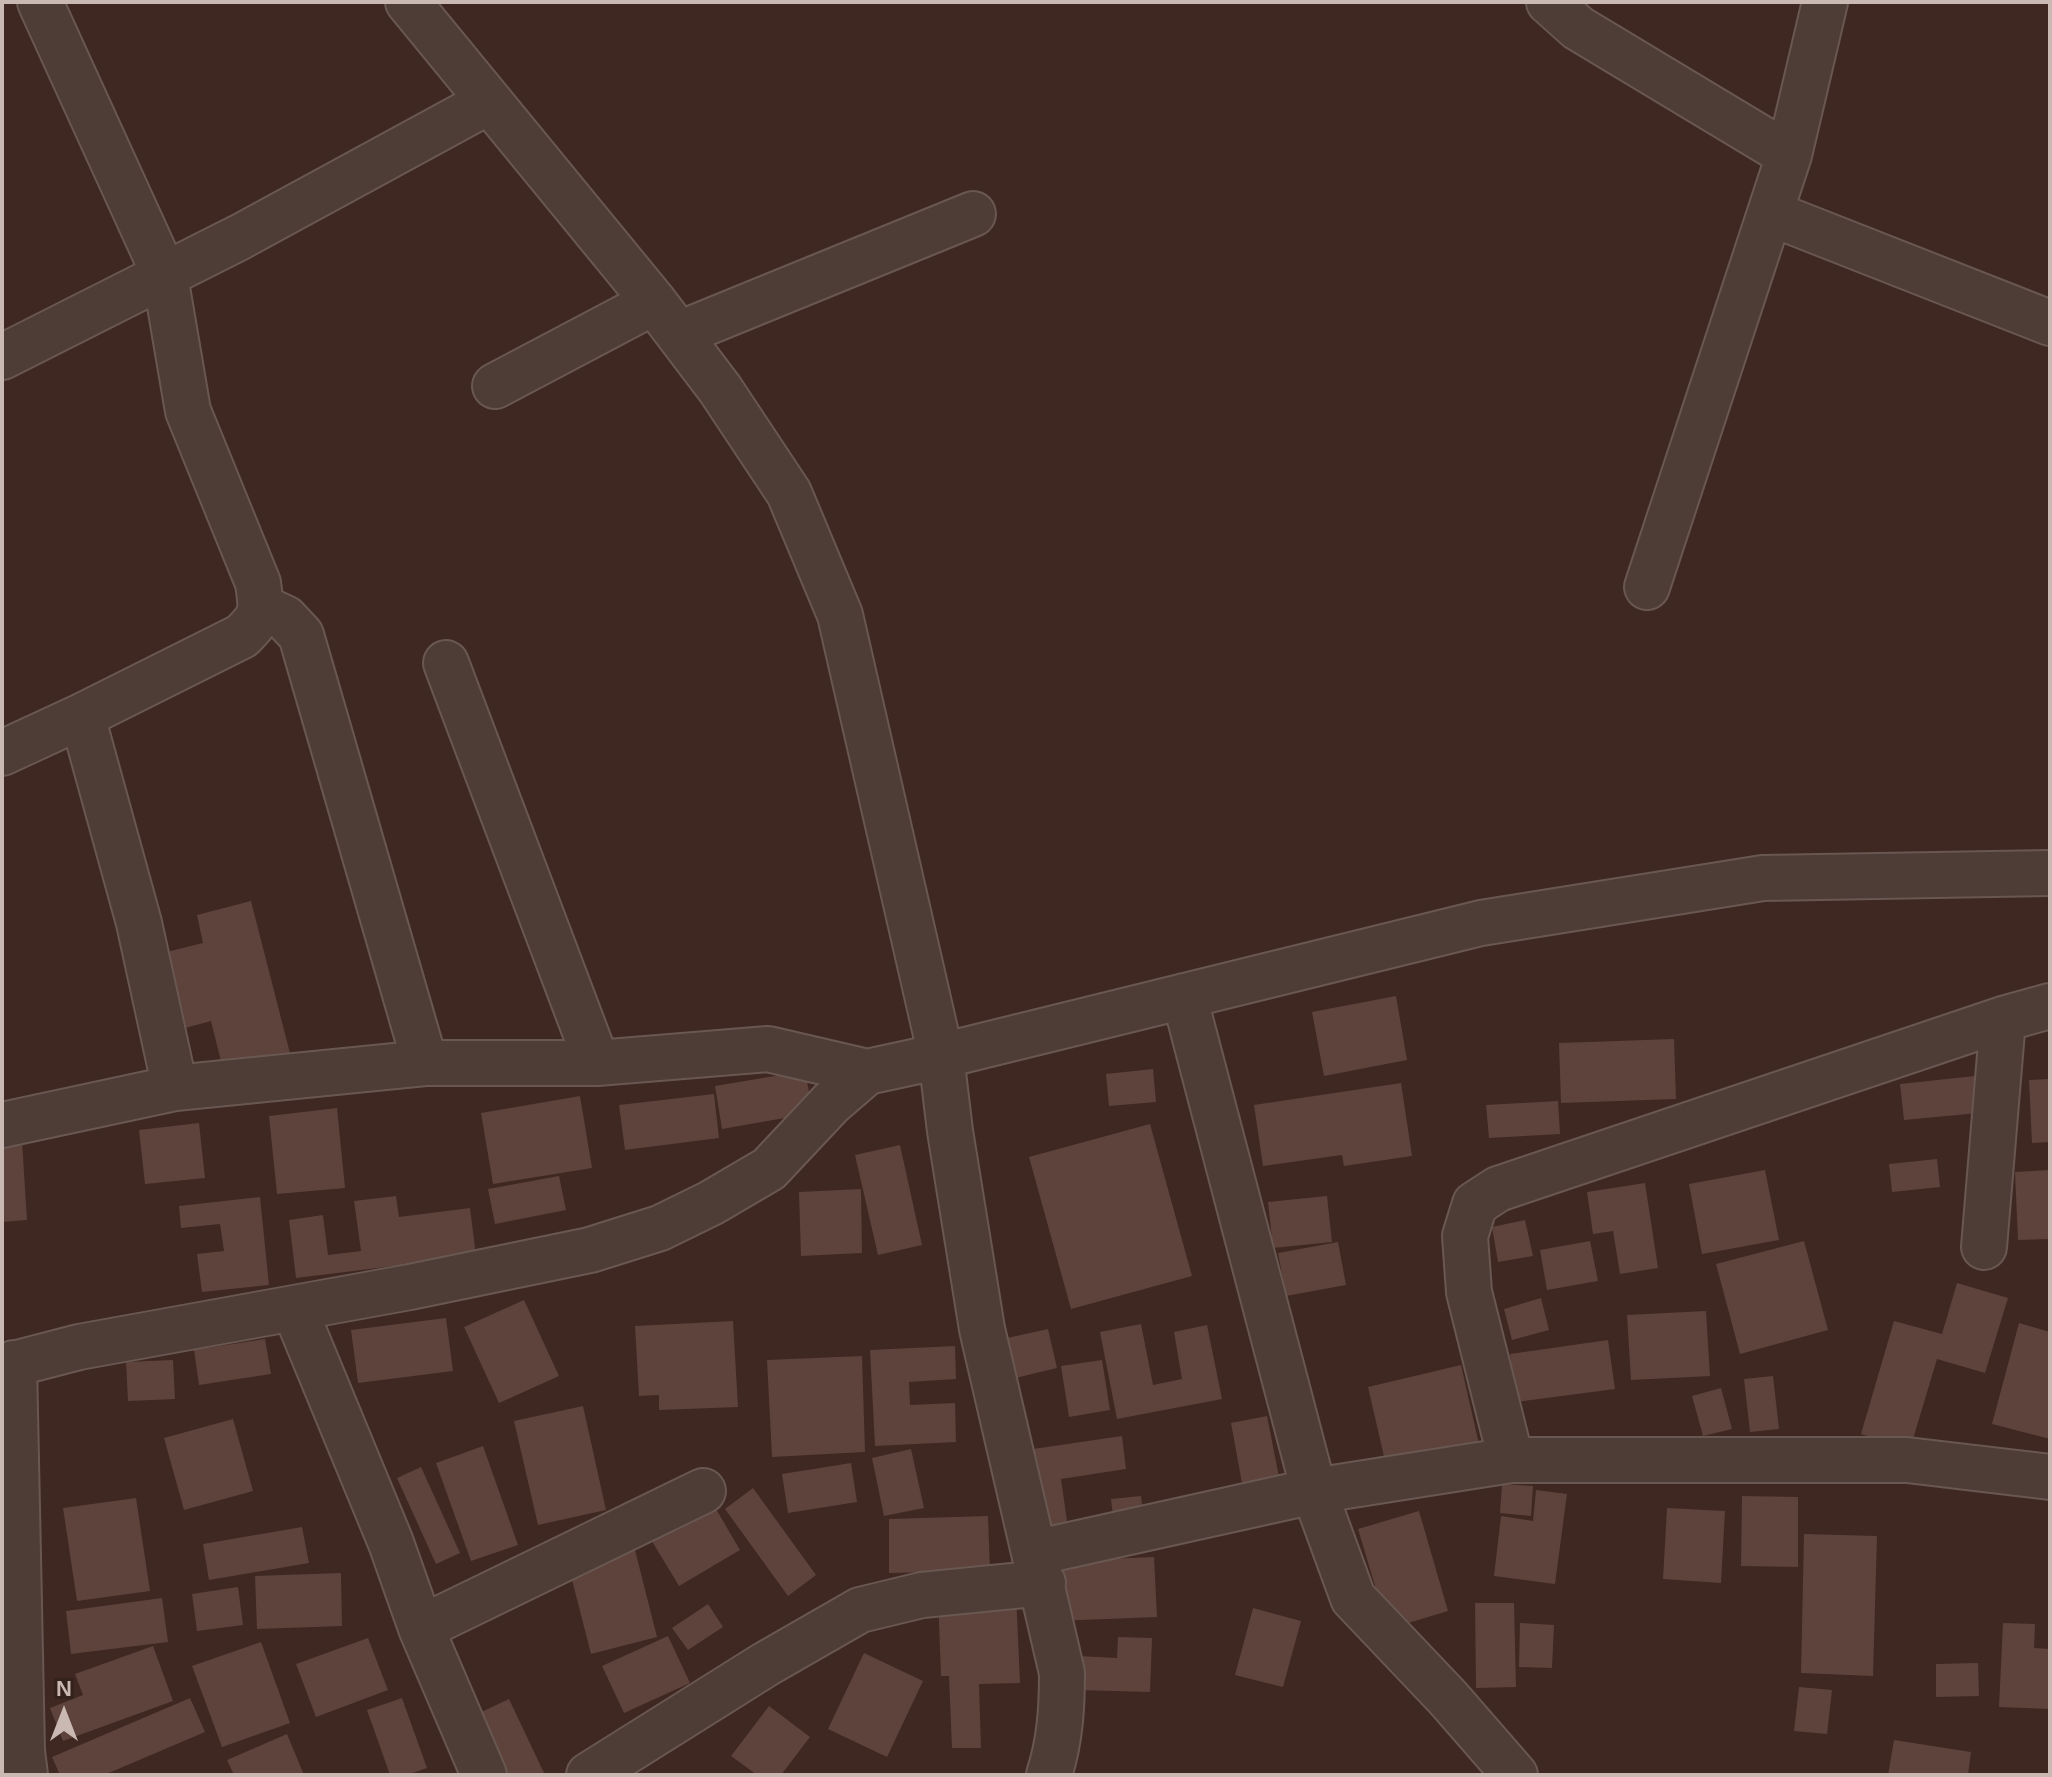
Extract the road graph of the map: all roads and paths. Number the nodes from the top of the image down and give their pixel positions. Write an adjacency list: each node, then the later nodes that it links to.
1 (40, 2): 9 (street)
2 (408, 2): 5 (street)
3 (1549, 2): 6 (street)
4 (1825, 2): 6 (street)
5 (488, 102): 9 (street); 10 (street)
6 (1789, 155): 7 (street)
7 (1770, 213): 11 (street); 14 (street)
8 (973, 214): 10 (street)
9 (165, 276): 12 (street); 15 (street)
10 (666, 318): 13 (street); 23 (street)
11 (2050, 323)
12 (2, 357)
13 (495, 386)
14 (1647, 587)
15 (261, 607): 17 (street); 24 (street)
16 (446, 663): 25 (street)
17 (82, 716): 18 (street); 27 (street)
18 (2, 753)
19 (2050, 873): 20 (street)
20 (1184, 996): 23 (street); 35 (street)
21 (2050, 1006): 22 (street)
22 (2003, 1019): 29 (street); 32 (street)
23 (941, 1056): 26 (street); 36 (street)
24 (425, 1063): 25 (street); 27 (street)
25 (597, 1063): 26 (street)
26 (867, 1072): 30 (street)
27 (175, 1088): 28 (street)
28 (2, 1125)
29 (1984, 1247)
30 (294, 1308): 31 (street); 37 (street)
31 (8, 1365): 38 (street)
32 (1511, 1460): 33 (street); 35 (street)
33 (2050, 1477)
34 (703, 1491): 37 (street)
35 (1314, 1491): 36 (street); 42 (street)
36 (1038, 1568): 40 (street); 41 (street)
37 (421, 1628): 39 (street)
38 (16, 1760)
39 (470, 1771)
40 (589, 1775)
41 (1049, 1775)
42 (1515, 1775)

